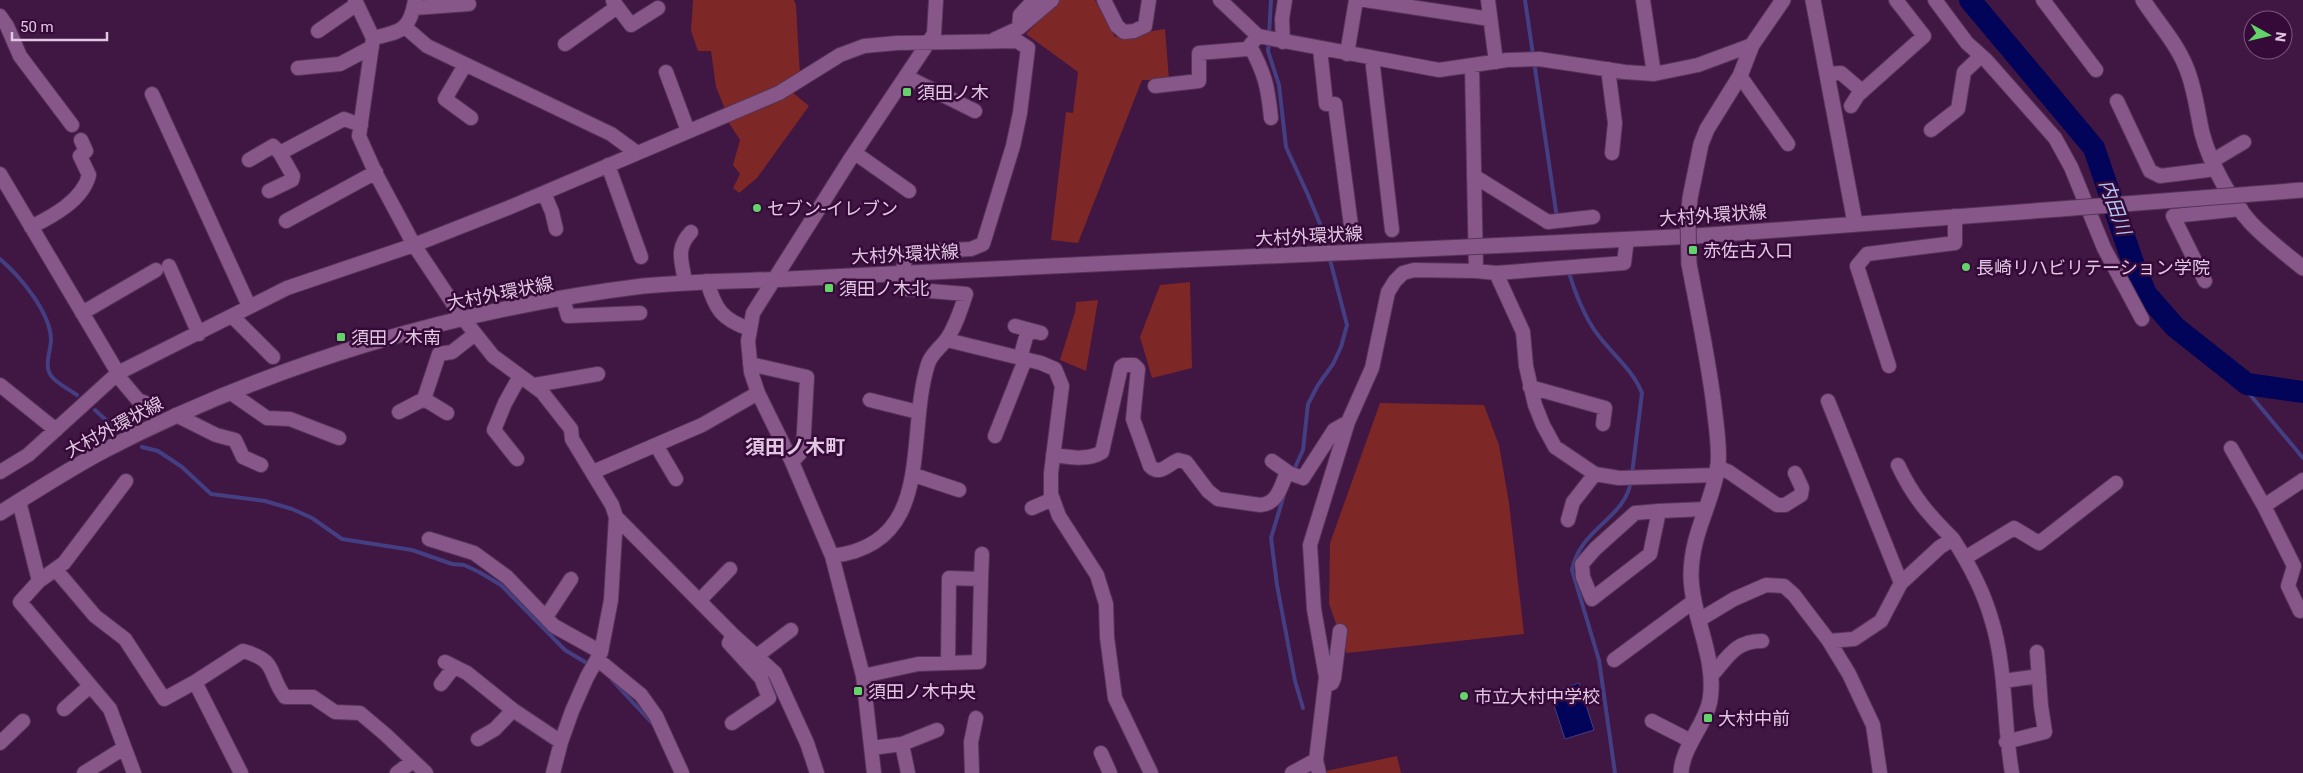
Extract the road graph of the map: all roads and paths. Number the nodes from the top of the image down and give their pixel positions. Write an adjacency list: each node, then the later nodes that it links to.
1 (936, 0): 31 (street)
2 (1034, 0): 26 (street)
3 (1052, 0): 26 (street)
4 (1104, 0): 5 (street)
5 (1150, 0)
6 (1220, 0): 28 (street)
7 (1285, 0): 28 (street)
8 (1356, 0): 35 (street)
9 (1365, 0): 24 (street)
10 (1488, 0): 24 (street)
11 (1642, 0): 45 (street)
12 (1813, 0): 46 (main road)
13 (1896, 0): 50 (street)
14 (1935, 0): 36 (street)
15 (2043, 0): 43 (street)
16 (2143, 0): 70 (main road)
17 (1779, 1): 33 (main road)
18 (356, 2): 27 (street); 30 (street)
19 (614, 3): 22 (street); 32 (street)
20 (414, 4): 21 (street); 25 (street)
21 (469, 4)
22 (658, 8)
23 (0, 16): 57 (street)
24 (1490, 19): 38 (street)
25 (405, 27): 30 (street); 39 (street)
26 (1019, 28): 29 (street)
27 (318, 31)
28 (1266, 40): 34 (street); 49 (street); 56 (street)
29 (991, 41): 31 (street); 95 (street)
30 (373, 43): 41 (street); 58 (street)
31 (928, 43): 48 (street); 60 (street)
32 (565, 44)
33 (1752, 45): 45 (street); 47 (main road)
34 (1320, 49): 35 (street); 87 (street)
35 (1347, 54): 37 (street)
36 (1981, 56): 59 (street); 107 (street)
37 (1372, 58): 40 (street); 85 (street)
38 (1501, 61): 40 (street); 42 (street)
39 (465, 65): 55 (street); 65 (street)
40 (1472, 66): 73 (street)
41 (298, 68)
42 (1608, 69): 45 (street); 67 (street)
43 (2096, 70)
44 (666, 72): 60 (street)
45 (1654, 74)
46 (1827, 74): 50 (street); 82 (main road)
47 (1740, 76): 63 (street); 146 (main road, bridge)
48 (906, 77): 54 (street); 66 (street)
49 (1156, 86)
50 (1862, 91): 53 (street)
51 (152, 94): 102 (street)
52 (2117, 101): 70 (street)
53 (1851, 106)
54 (975, 111)
55 (471, 118)
56 (1271, 118)
57 (72, 124)
58 (361, 125): 64 (street); 71 (street)
59 (1932, 130)
60 (688, 132): 65 (street)
61 (81, 140): 83 (street)
62 (2244, 142): 70 (street)
63 (1788, 144)
64 (280, 153): 68 (street); 75 (street)
65 (637, 153): 69 (street)
66 (855, 153): 76 (street); 97 (street)
67 (1612, 153)
68 (249, 160)
69 (608, 165): 77 (street); 90 (street)
70 (2214, 165): 78 (main road)
71 (376, 172): 81 (street); 89 (street)
72 (0, 174): 83 (street)
73 (1474, 176): 80 (street); 94 (street)
74 (2303, 190): 79 (main road, 大村外環状線, bridge)
75 (270, 191)
76 (909, 191)
77 (544, 193): 84 (street); 89 (street)
78 (2241, 209): 92 (street); 93 (main road)
79 (1955, 216): 82 (main road, 大村外環状線); 116 (street)
80 (1593, 217)
81 (286, 221)
82 (1855, 223): 88 (main road, 大村外環状線)
83 (31, 226): 103 (street)
84 (556, 229)
85 (1392, 230)
86 (692, 232): 100 (street)
87 (1352, 233)
88 (1627, 239): 95 (main road, 大村外環状線, bridge); 96 (street)
89 (414, 245): 102 (street); 106 (street)
90 (641, 257)
91 (2211, 261): 92 (street)
92 (2198, 267): 99 (street)
93 (2303, 268)
94 (1476, 271): 96 (street); 133 (street)
95 (902, 272): 97 (main road, 大村外環状線); 112 (street)
96 (1496, 273): 122 (street)
97 (773, 280): 98 (main road, 大村外環状線); 108 (street)
98 (707, 281): 100 (main road, 大村外環状線); 108 (street)
99 (2205, 281)
100 (685, 282): 101 (main road, 大村外環状線)
101 (563, 299): 104 (street); 106 (main road, 大村外環状線)
102 (249, 306): 105 (street)
103 (82, 313): 110 (street); 117 (street)
104 (640, 313)
105 (232, 316): 110 (street); 113 (street)
106 (462, 317): 111 (street); 123 (main road, 大村外環状線)
107 (2142, 319)
108 (750, 329): 115 (street)
109 (1028, 330): 114 (street)
110 (199, 334): 117 (street)
111 (475, 334): 119 (street); 125 (street)
112 (947, 340): 114 (street); 130 (street)
113 (273, 357)
114 (1022, 359): 136 (street); 140 (street)
115 (750, 364): 124 (street); 143 (street)
116 (1889, 366)
117 (118, 374): 128 (street); 135 (street)
118 (598, 374): 121 (street)
119 (520, 376): 121 (street); 141 (street)
120 (0, 385): 135 (street)
121 (535, 385): 148 (street)
122 (1530, 387): 134 (street); 151 (street)
123 (231, 393): 132 (main road, 大村外環状線); 137 (street)
124 (758, 393): 138 (street); 143 (street)
125 (424, 399): 129 (street); 131 (street)
126 (870, 400): 130 (street)
127 (1828, 401): 177 (street)
128 (153, 406)
129 (399, 412)
130 (918, 412): 152 (street)
131 (447, 413)
132 (176, 416): 144 (street); 159 (main road, 大村外環状線)
133 (1348, 422): 150 (street); 200 (street)
134 (1603, 424)
135 (56, 430): 147 (street)
136 (995, 436)
137 (338, 438)
138 (656, 445): 148 (street); 153 (street)
139 (2231, 448): 160 (street)
140 (1053, 455): 150 (street); 158 (street)
141 (517, 460)
142 (1272, 461): 150 (street)
143 (792, 462): 170 (street)
144 (261, 465)
145 (1898, 465): 168 (street)
146 (1716, 471): 149 (street); 151 (street); 162 (main road)
147 (0, 472)
148 (593, 472): 165 (street)
149 (1795, 473)
150 (1292, 474)
151 (1595, 474): 166 (street)
152 (914, 475): 157 (street); 170 (street)
153 (676, 479)
154 (126, 480): 173 (street)
155 (2302, 480): 160 (street)
156 (2116, 483): 171 (street)
157 (958, 490)
158 (1053, 499): 161 (street); 232 (street)
159 (19, 501): 164 (main road, 大村外環状線); 176 (street)
160 (2264, 506): 180 (street)
161 (1032, 508)
162 (1705, 509): 163 (street); 179 (main road)
163 (1659, 511): 163 (street)
164 (0, 514)
165 (616, 517): 178 (street); 190 (street)
166 (1568, 520)
167 (429, 539): 181 (street)
168 (1953, 539): 171 (street); 177 (street)
169 (982, 554): 174 (street)
170 (832, 556): 193 (street)
171 (1965, 558): 196 (street)
172 (730, 569): 178 (street)
173 (56, 570): 176 (street); 197 (street)
174 (981, 578): 192 (street); 192 (street)
175 (571, 579): 181 (street)
176 (39, 581): 199 (street)
177 (1901, 584): 187 (street)
178 (700, 600): 185 (street)
179 (1694, 601): 182 (main road); 191 (street)
180 (2300, 611)
181 (546, 617): 190 (street)
182 (1699, 620): 187 (street); 194 (main road)
183 (791, 630): 189 (street)
184 (1340, 631): 200 (street)
185 (733, 635): 189 (street); 206 (street)
186 (1762, 641): 194 (street)
187 (1830, 641): 234 (street)
188 (2037, 652): 195 (street)
189 (758, 655): 227 (street)
190 (598, 658): 210 (street); 226 (street)
191 (1614, 660)
192 (948, 663): 193 (street)
193 (863, 676): 215 (street)
194 (1711, 676): 209 (main road)
195 (2038, 676): 196 (street); 211 (street)
196 (2003, 681): 211 (street)
197 (195, 682): 217 (street); 222 (street)
198 (441, 684): 202 (street)
199 (90, 686): 201 (street); 214 (street)
200 (1325, 686): 218 (street)
201 (64, 710)
202 (513, 710): 208 (street); 210 (street)
203 (976, 718): 230 (street)
204 (23, 721): 212 (street)
205 (1652, 721): 209 (street)
206 (732, 723)
207 (937, 730): 213 (street)
208 (478, 739)
209 (1691, 741): 219 (main road)
210 (561, 742): 225 (street)
211 (2006, 742): 235 (street)
212 (0, 743)
213 (902, 744): 215 (street); 229 (street)
214 (124, 748): 220 (street); 221 (street)
215 (872, 748): 228 (street)
216 (1101, 753): 231 (street)
217 (413, 761): 223 (street); 224 (street)
218 (1317, 766): 233 (street)
219 (1679, 772)
220 (84, 773)
221 (134, 773)
222 (241, 773)
223 (397, 773)
224 (426, 773)
225 (553, 773)
226 (682, 773)
227 (817, 773)
228 (874, 773)
229 (908, 773)
230 (972, 773)
231 (1110, 773)
232 (1151, 773)
233 (1292, 773)
234 (1880, 773)
235 (2012, 773)

